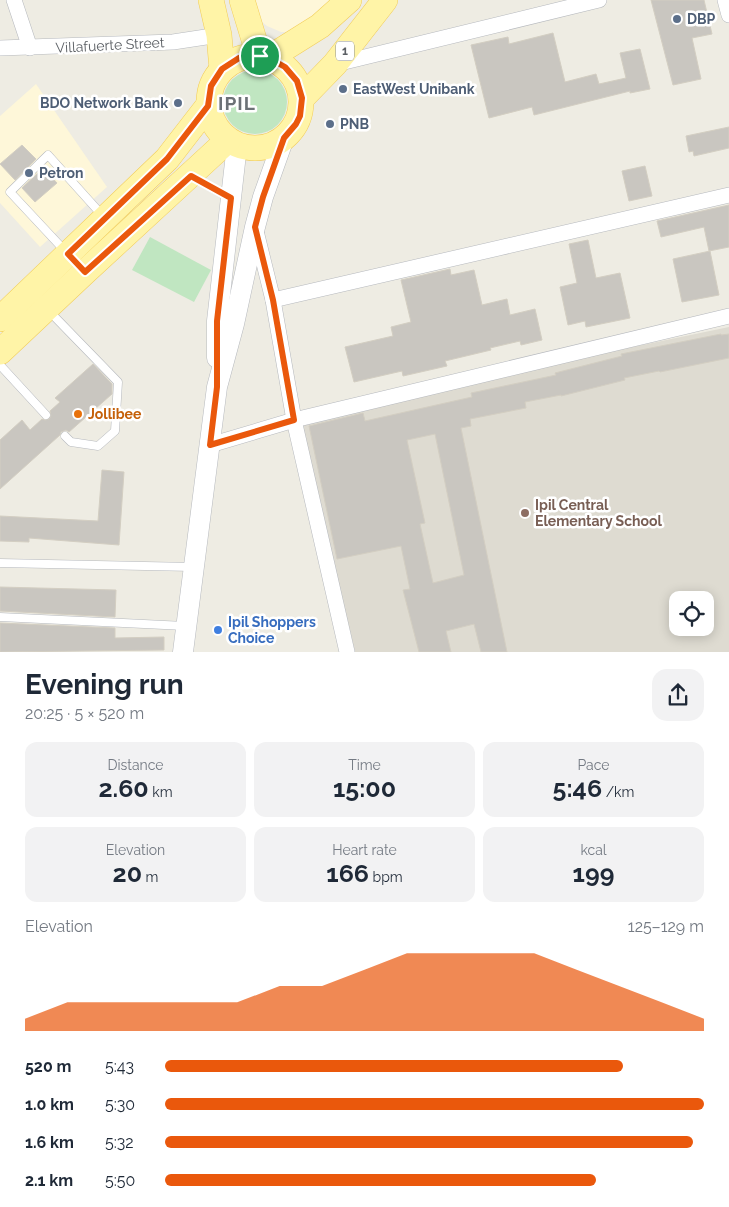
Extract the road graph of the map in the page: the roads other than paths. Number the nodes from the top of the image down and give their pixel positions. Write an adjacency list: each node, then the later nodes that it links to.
1 (14, 0): 11 (street)
2 (211, 0): 9 (main road)
3 (242, 0): 12 (main road)
4 (349, 0): 12 (main road)
5 (385, 0): 13 (main road, 1)
6 (599, 0): 13 (street)
7 (725, 0): 8 (street)
8 (729, 15)
9 (219, 35): 11 (street, Villafuerte Street); 14 (main road)
10 (0, 48): 11 (street, Villafuerte Street)
11 (30, 48)
12 (264, 57): 14 (main road); 15 (main road)
13 (335, 64): 15 (main road, 1)
14 (222, 69): 16 (main road)
15 (302, 98): 17 (main road)
16 (208, 106): 18 (main road); 22 (main road)
17 (284, 138): 18 (main road); 23 (street)
18 (233, 143): 19 (main road); 21 (street)
19 (191, 176): 21 (lane); 24 (main road)
20 (729, 195): 25 (street)
21 (231, 198): 31 (street)
22 (105, 219): 24 (main road); 24 (lane)
23 (255, 227): 25 (street); 31 (street)
24 (76, 263): 26 (main road); 28 (main road)
25 (273, 300): 33 (street)
26 (46, 308): 29 (main road); 34 (lane)
27 (729, 316): 33 (street)
28 (0, 319)
29 (0, 352)
30 (0, 365): 32 (lane)
31 (217, 387): 35 (street)
32 (46, 415)
33 (294, 420): 35 (street); 41 (street)
34 (65, 436)
35 (210, 445): 37 (street)
36 (0, 563): 37 (lane)
37 (193, 568): 39 (street)
38 (0, 617): 39 (lane)
39 (186, 626): 40 (street)
40 (183, 652)
41 (347, 652)

